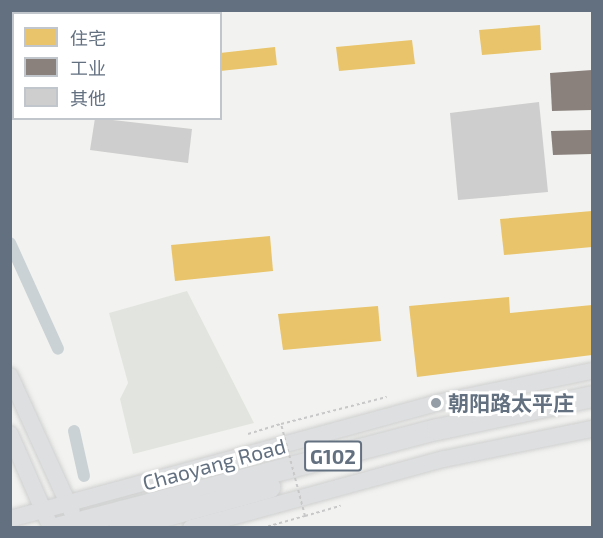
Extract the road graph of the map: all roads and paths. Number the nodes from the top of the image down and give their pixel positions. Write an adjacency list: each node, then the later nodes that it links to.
1 (592, 371): 12 (street, Chaoyang Road)
2 (10, 376): 12 (street)
3 (592, 396): 12 (highway, Chaoyang Road / G102)
4 (387, 397): 6 (path, bridge)
5 (592, 409): 15 (highway, Chaoyang Road / G102)
6 (280, 424): 9 (path); 11 (path, bridge)
7 (592, 429): 16 (street)
8 (10, 434): 12 (street)
9 (248, 434)
10 (341, 507): 11 (path)
11 (305, 516): 17 (path, bridge)
12 (64, 518): 13 (street, Chaoyang Road); 14 (street)
13 (10, 519)
14 (50, 528)
15 (119, 528)
16 (191, 528)
17 (262, 528)

